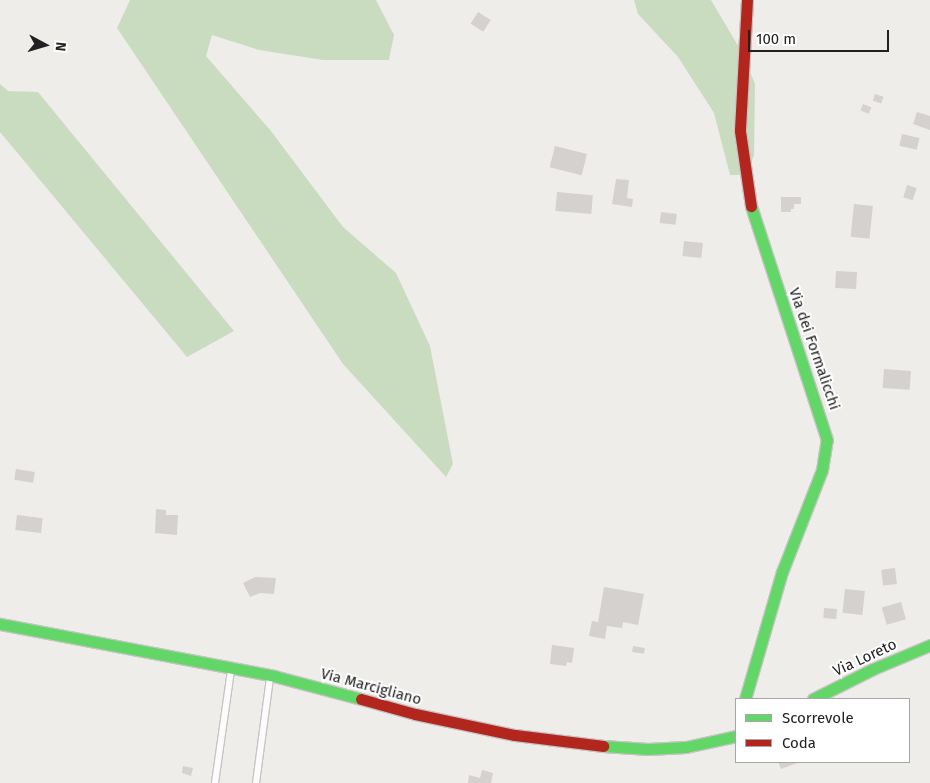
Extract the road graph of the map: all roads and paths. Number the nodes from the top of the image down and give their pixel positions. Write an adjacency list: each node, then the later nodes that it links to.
1 (747, 0): 6 (street, Via dei Formalicchi)
2 (0, 624): 4 (street, Via Marcigliano)
3 (930, 646): 7 (street, Via Loreto)
4 (232, 668): 5 (street, Via Marcigliano); 9 (lane)
5 (270, 676): 8 (street, Via Marcigliano); 10 (lane)
6 (745, 698)
7 (815, 698)
8 (735, 736)
9 (215, 783)
10 (256, 783)

